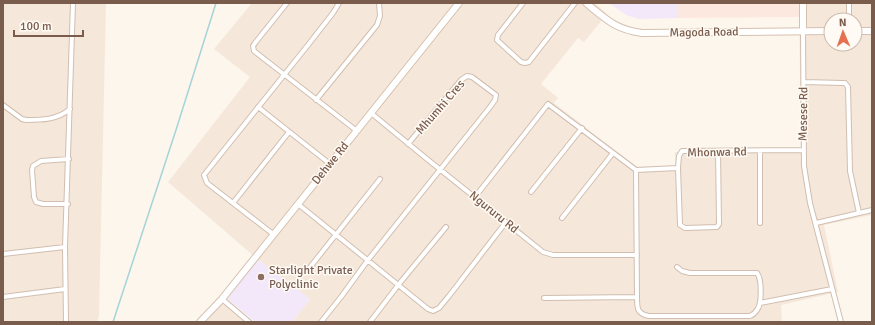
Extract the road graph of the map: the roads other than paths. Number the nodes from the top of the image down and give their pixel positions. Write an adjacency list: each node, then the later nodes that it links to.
1 (73, 3): 17 (street)
2 (287, 3): 12 (street)
3 (339, 3): 12 (street)
4 (379, 3): 14 (street)
5 (459, 3): 18 (street, Dehwe Rd)
6 (523, 3): 7 (street)
7 (575, 3)
8 (586, 3): 10 (street, Magoda Road)
9 (803, 3): 10 (street, Mesese Rd)
10 (803, 30): 11 (street, Magoda Road); 13 (street, Mesese Rd)
11 (823, 31)
12 (285, 75): 14 (street); 16 (street)
13 (804, 82): 23 (street, Mesese Rd); 39 (street)
14 (316, 100): 20 (street)
15 (3, 105): 17 (street)
16 (258, 107): 21 (street); 35 (street)
17 (70, 109): 27 (street)
18 (372, 113): 20 (street, Dehwe Rd); 22 (street, Ngururu Rd)
19 (582, 128): 26 (street); 33 (street); 34 (street)
20 (357, 131): 28 (street, Dehwe Rd)
21 (289, 132): 28 (street); 35 (street)
22 (408, 144): 30 (street, Ngururu Rd); 30 (street, Mhumhi Cres)
23 (803, 150): 25 (street, Mhonwa Rd); 43 (street, Mesese Rd)
24 (718, 151): 25 (street, Mhonwa Rd); 29 (street, Mhonwa Rd); 29 (street)
25 (760, 151): 42 (street)
26 (613, 153): 31 (street); 40 (street)
27 (69, 159): 36 (street); 36 (street)
28 (330, 164): 37 (street, Dehwe Rd)
29 (678, 168): 31 (street, Mhonwa Rd)
30 (441, 170): 34 (street, Ngururu Rd); 50 (street)
31 (636, 170): 49 (street)
32 (380, 179): 46 (street)
33 (531, 192)
34 (475, 197): 41 (street, Ngururu Rd)
35 (233, 203): 45 (street)
36 (68, 204): 47 (street)
37 (298, 204): 45 (street, Dehwe Rd); 46 (street)
38 (872, 210): 39 (street)
39 (859, 213): 43 (street)
40 (562, 218)
41 (506, 222): 49 (street, Ngururu Rd); 53 (street)
42 (760, 223)
43 (816, 223): 55 (street, Mesese Rd)
44 (446, 227): 53 (street)
45 (273, 234): 59 (street, Dehwe Rd)
46 (336, 235): 50 (street); 52 (street)
47 (65, 247): 48 (street); 54 (street)
48 (3, 254)
49 (637, 255): 58 (street)
50 (368, 260): 53 (street); 64 (street)
51 (677, 267): 60 (street)
52 (307, 271)
53 (399, 284): 65 (street)
54 (65, 289): 56 (street); 61 (street)
55 (832, 289): 60 (street); 66 (street, Mesese Rd)
56 (3, 297)
57 (544, 298): 58 (street)
58 (636, 298): 60 (street)
59 (222, 299): 62 (street, Dehwe Rd); 63 (street)
60 (760, 304)
61 (66, 322)
62 (200, 322)
63 (249, 322)
64 (321, 322)
65 (370, 322)
66 (842, 322)

